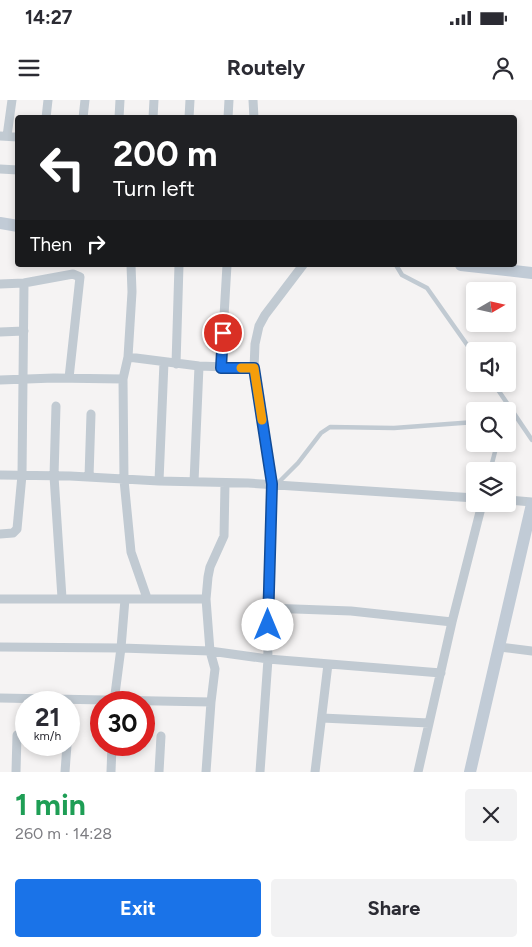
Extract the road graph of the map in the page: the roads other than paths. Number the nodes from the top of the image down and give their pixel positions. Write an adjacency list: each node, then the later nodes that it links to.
1 (12, 100): 16 (street)
2 (48, 100): 9 (street)
3 (85, 100): 10 (street)
4 (120, 100): 11 (street)
5 (154, 100): 12 (street)
6 (190, 100): 13 (street)
7 (228, 100): 14 (street)
8 (253, 100): 15 (street)
9 (46, 115)
10 (83, 115)
11 (119, 115)
12 (153, 115)
13 (189, 115)
14 (228, 115)
15 (254, 115)
16 (3, 136)
17 (0, 169): 18 (street)
18 (15, 170)
19 (0, 223): 20 (street)
20 (15, 226)
21 (131, 267): 33 (street)
22 (179, 267): 35 (street)
23 (227, 267): 37 (street)
24 (301, 267): 38 (street)
25 (397, 267): 32 (lane)
26 (479, 267): 27 (street)
27 (532, 273)
28 (24, 283): 29 (street); 31 (street); 39 (street)
29 (0, 284)
30 (0, 332): 31 (street)
31 (24, 332): 40 (street)
32 (466, 343)
33 (128, 358): 34 (street); 41 (street)
34 (164, 362): 35 (street); 53 (street)
35 (176, 364): 36 (street)
36 (199, 366): 37 (street); 54 (street)
37 (221, 368): 38 (street)
38 (254, 368): 56 (street)
39 (69, 378): 40 (street); 41 (street)
40 (24, 379): 42 (street); 49 (street)
41 (123, 379): 52 (street)
42 (0, 380)
43 (56, 406): 50 (street)
44 (91, 414): 51 (street)
45 (516, 417): 47 (lane)
46 (466, 423): 56 (lane)
47 (532, 440)
48 (0, 475): 49 (street)
49 (22, 475): 50 (street); 61 (street)
50 (54, 476): 51 (street); 62 (street)
51 (89, 477): 52 (street)
52 (124, 480): 53 (street); 63 (street)
53 (159, 481): 54 (street)
54 (194, 482): 55 (street)
55 (225, 482): 56 (street); 66 (street)
56 (274, 484): 57 (street); 67 (street)
57 (466, 497)
58 (516, 501): 59 (street)
59 (532, 503): 70 (street)
60 (480, 512): 68 (street)
61 (0, 534)
62 (62, 598): 64 (street); 65 (street)
63 (147, 598): 65 (street); 66 (street)
64 (0, 599)
65 (125, 599): 71 (street)
66 (206, 599): 72 (street)
67 (267, 608): 68 (street); 74 (street)
68 (452, 622): 76 (street)
69 (0, 647): 71 (street)
70 (499, 647): 73 (street); 96 (street)
71 (122, 648): 72 (street); 77 (street)
72 (210, 651): 74 (street); 81 (street)
73 (532, 651)
74 (268, 659): 75 (street); 93 (street)
75 (328, 664): 76 (street); 82 (street)
76 (441, 673): 83 (street)
77 (116, 691)
78 (0, 698): 79 (street)
79 (90, 700)
80 (155, 701): 81 (street)
81 (210, 702): 92 (street)
82 (322, 718): 83 (street); 94 (street)
83 (429, 723): 95 (street)
84 (161, 736): 91 (street)
85 (16, 756): 88 (street)
86 (66, 756): 89 (street)
87 (112, 756): 90 (street)
88 (16, 772)
89 (65, 772)
90 (111, 772)
91 (159, 772)
92 (206, 772)
93 (260, 772)
94 (315, 772)
95 (418, 772)
96 (470, 772)

